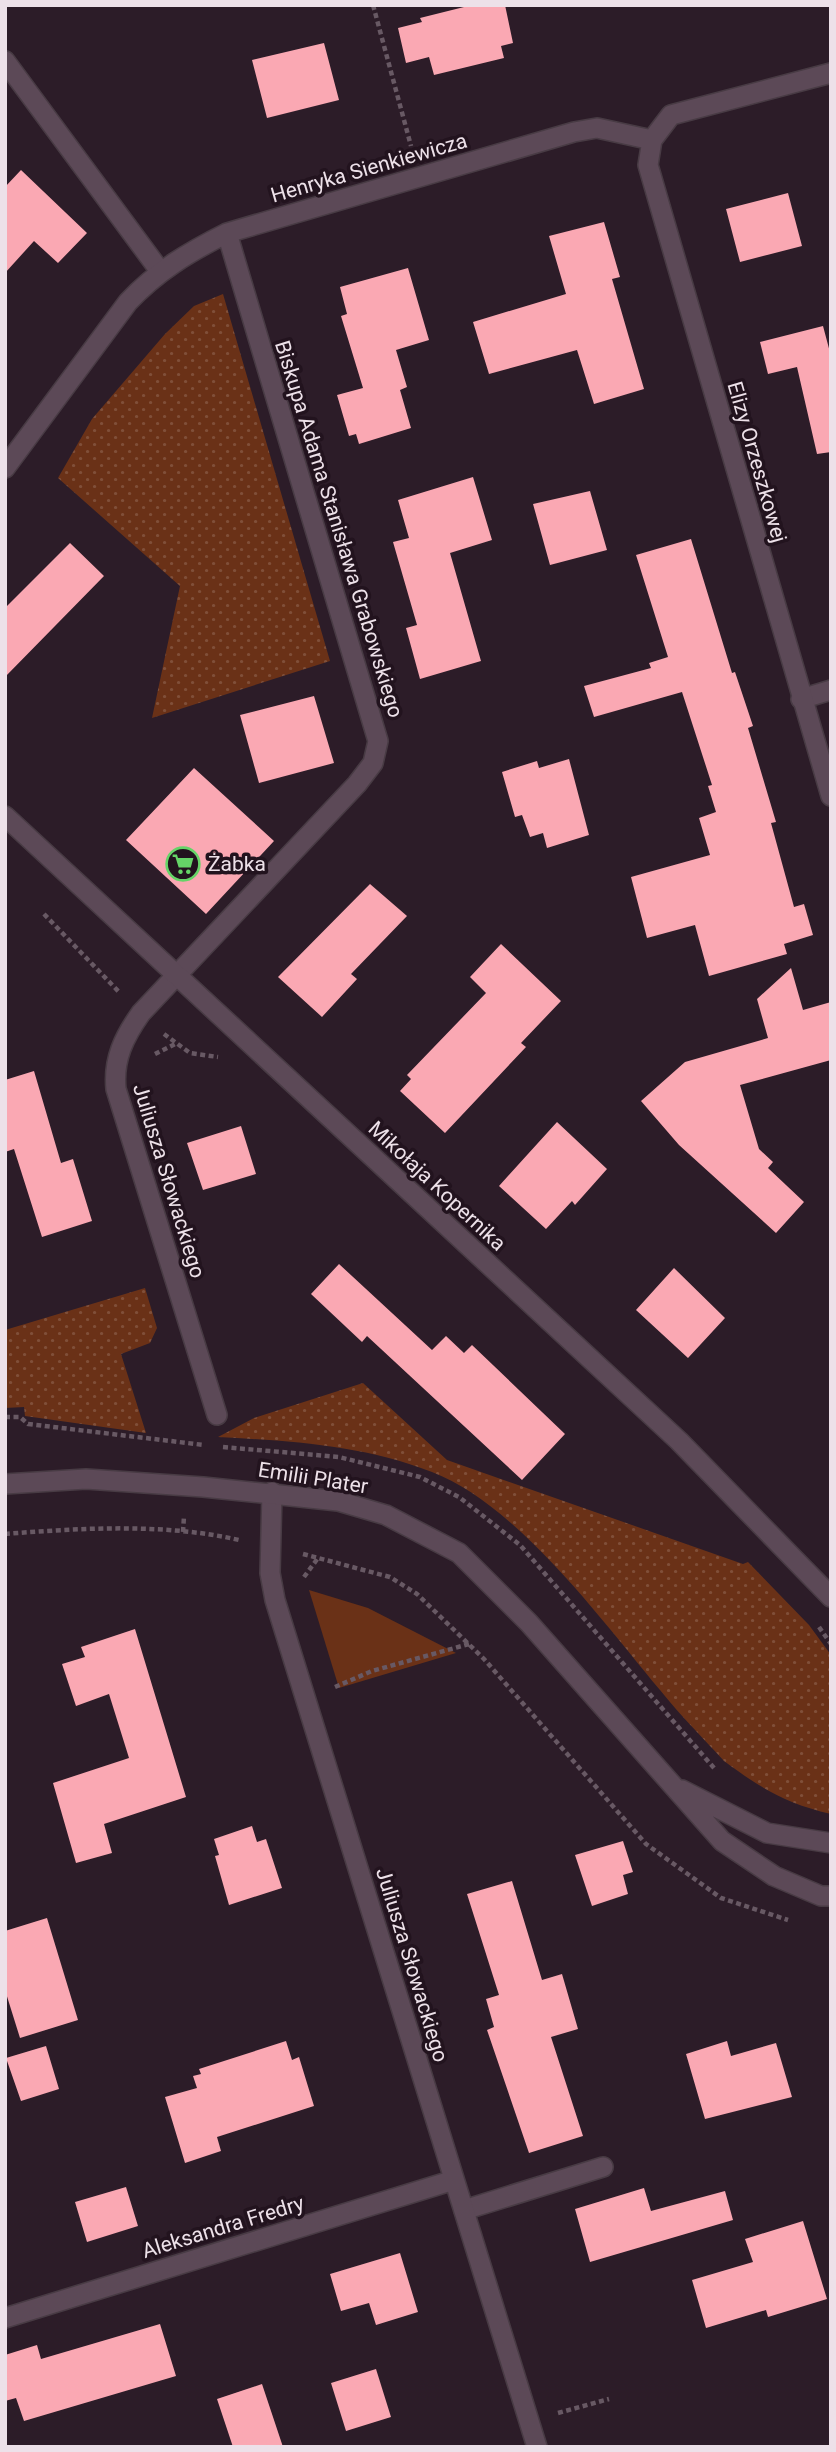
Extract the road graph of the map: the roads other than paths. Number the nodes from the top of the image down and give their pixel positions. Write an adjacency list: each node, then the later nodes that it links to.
1 (5, 61): 5 (street)
2 (831, 73): 3 (street)
3 (652, 140): 4 (street, Henryka Sienkiewicza); 8 (street, Elizy Orzeszkowej)
4 (227, 233): 5 (street, Henryka Sienkiewicza); 11 (street, Biskupa Adama Stanisława Grabowskiego)
5 (160, 271): 6 (street, Henryka Sienkiewicza)
6 (5, 468)
7 (831, 690): 8 (street)
8 (802, 699): 9 (street, Elizy Orzeszkowej)
9 (831, 796)
10 (5, 816): 11 (street, Mikołaja Kopernika)
11 (176, 975): 12 (street, Juliusza Słowackiego); 15 (street, Mikołaja Kopernika)
12 (217, 1415)
13 (5, 1484): 14 (street, Emilii Plater)
14 (272, 1492): 16 (street, Emilii Plater); 20 (street, Juliusza Słowackiego)
15 (831, 1597)
16 (669, 1783): 17 (street, Emilii Plater); 18 (street, Emilii Plater)
17 (831, 1843)
18 (831, 1896)
19 (603, 2167): 21 (street)
20 (454, 2180): 21 (street, Juliusza Słowackiego); 22 (street, Aleksandra Fredry)
21 (464, 2210): 23 (street, Juliusza Słowackiego)
22 (5, 2318)
23 (537, 2447)

